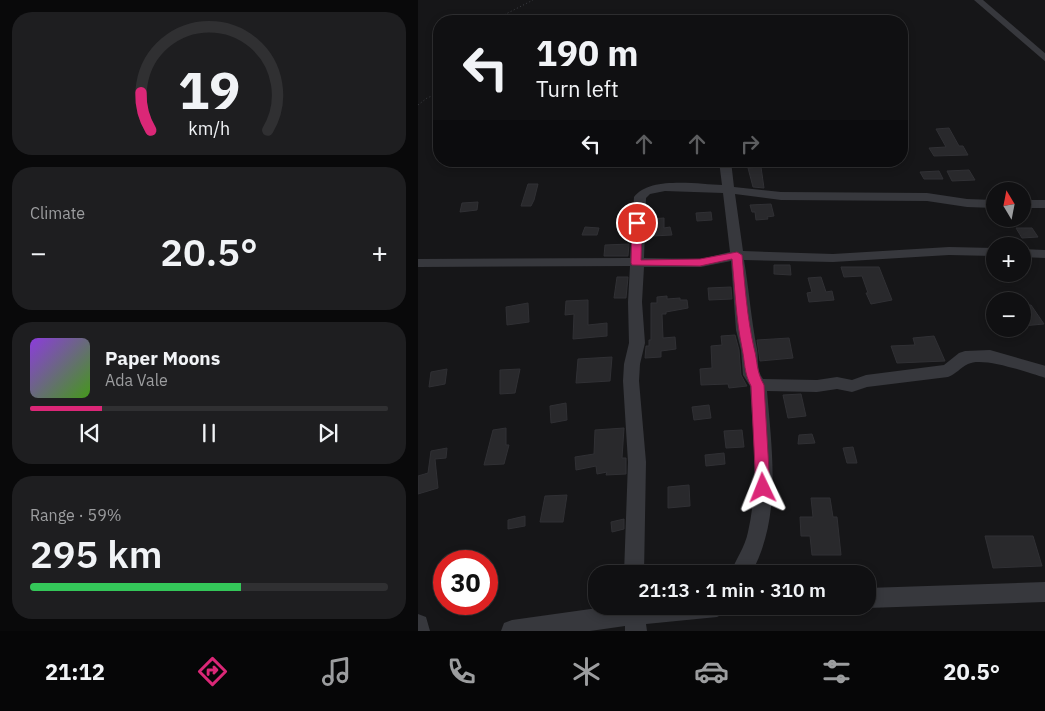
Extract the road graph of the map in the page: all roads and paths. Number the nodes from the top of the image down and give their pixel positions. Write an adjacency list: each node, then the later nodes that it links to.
1 (533, 0): 3 (path)
2 (978, 0): 4 (street)
3 (503, 15)
4 (1046, 59)
5 (433, 96): 6 (path)
6 (418, 105)
7 (725, 167): 8 (street)
8 (727, 190): 9 (street); 15 (street); 16 (street)
9 (986, 204)
10 (1031, 204): 11 (street)
11 (1046, 204)
12 (986, 252): 15 (street)
13 (1031, 253): 14 (street)
14 (1046, 254)
15 (737, 255): 16 (street); 19 (street)
16 (636, 263): 17 (street); 20 (street)
17 (418, 264)
18 (1046, 372): 19 (street)
19 (758, 385): 21 (street)
20 (634, 565)
21 (746, 565)
22 (1046, 592): 23 (street)
23 (876, 598)
24 (650, 615): 25 (street)
25 (635, 617): 28 (street)
26 (418, 625): 27 (street)
27 (420, 631)
28 (512, 631)

